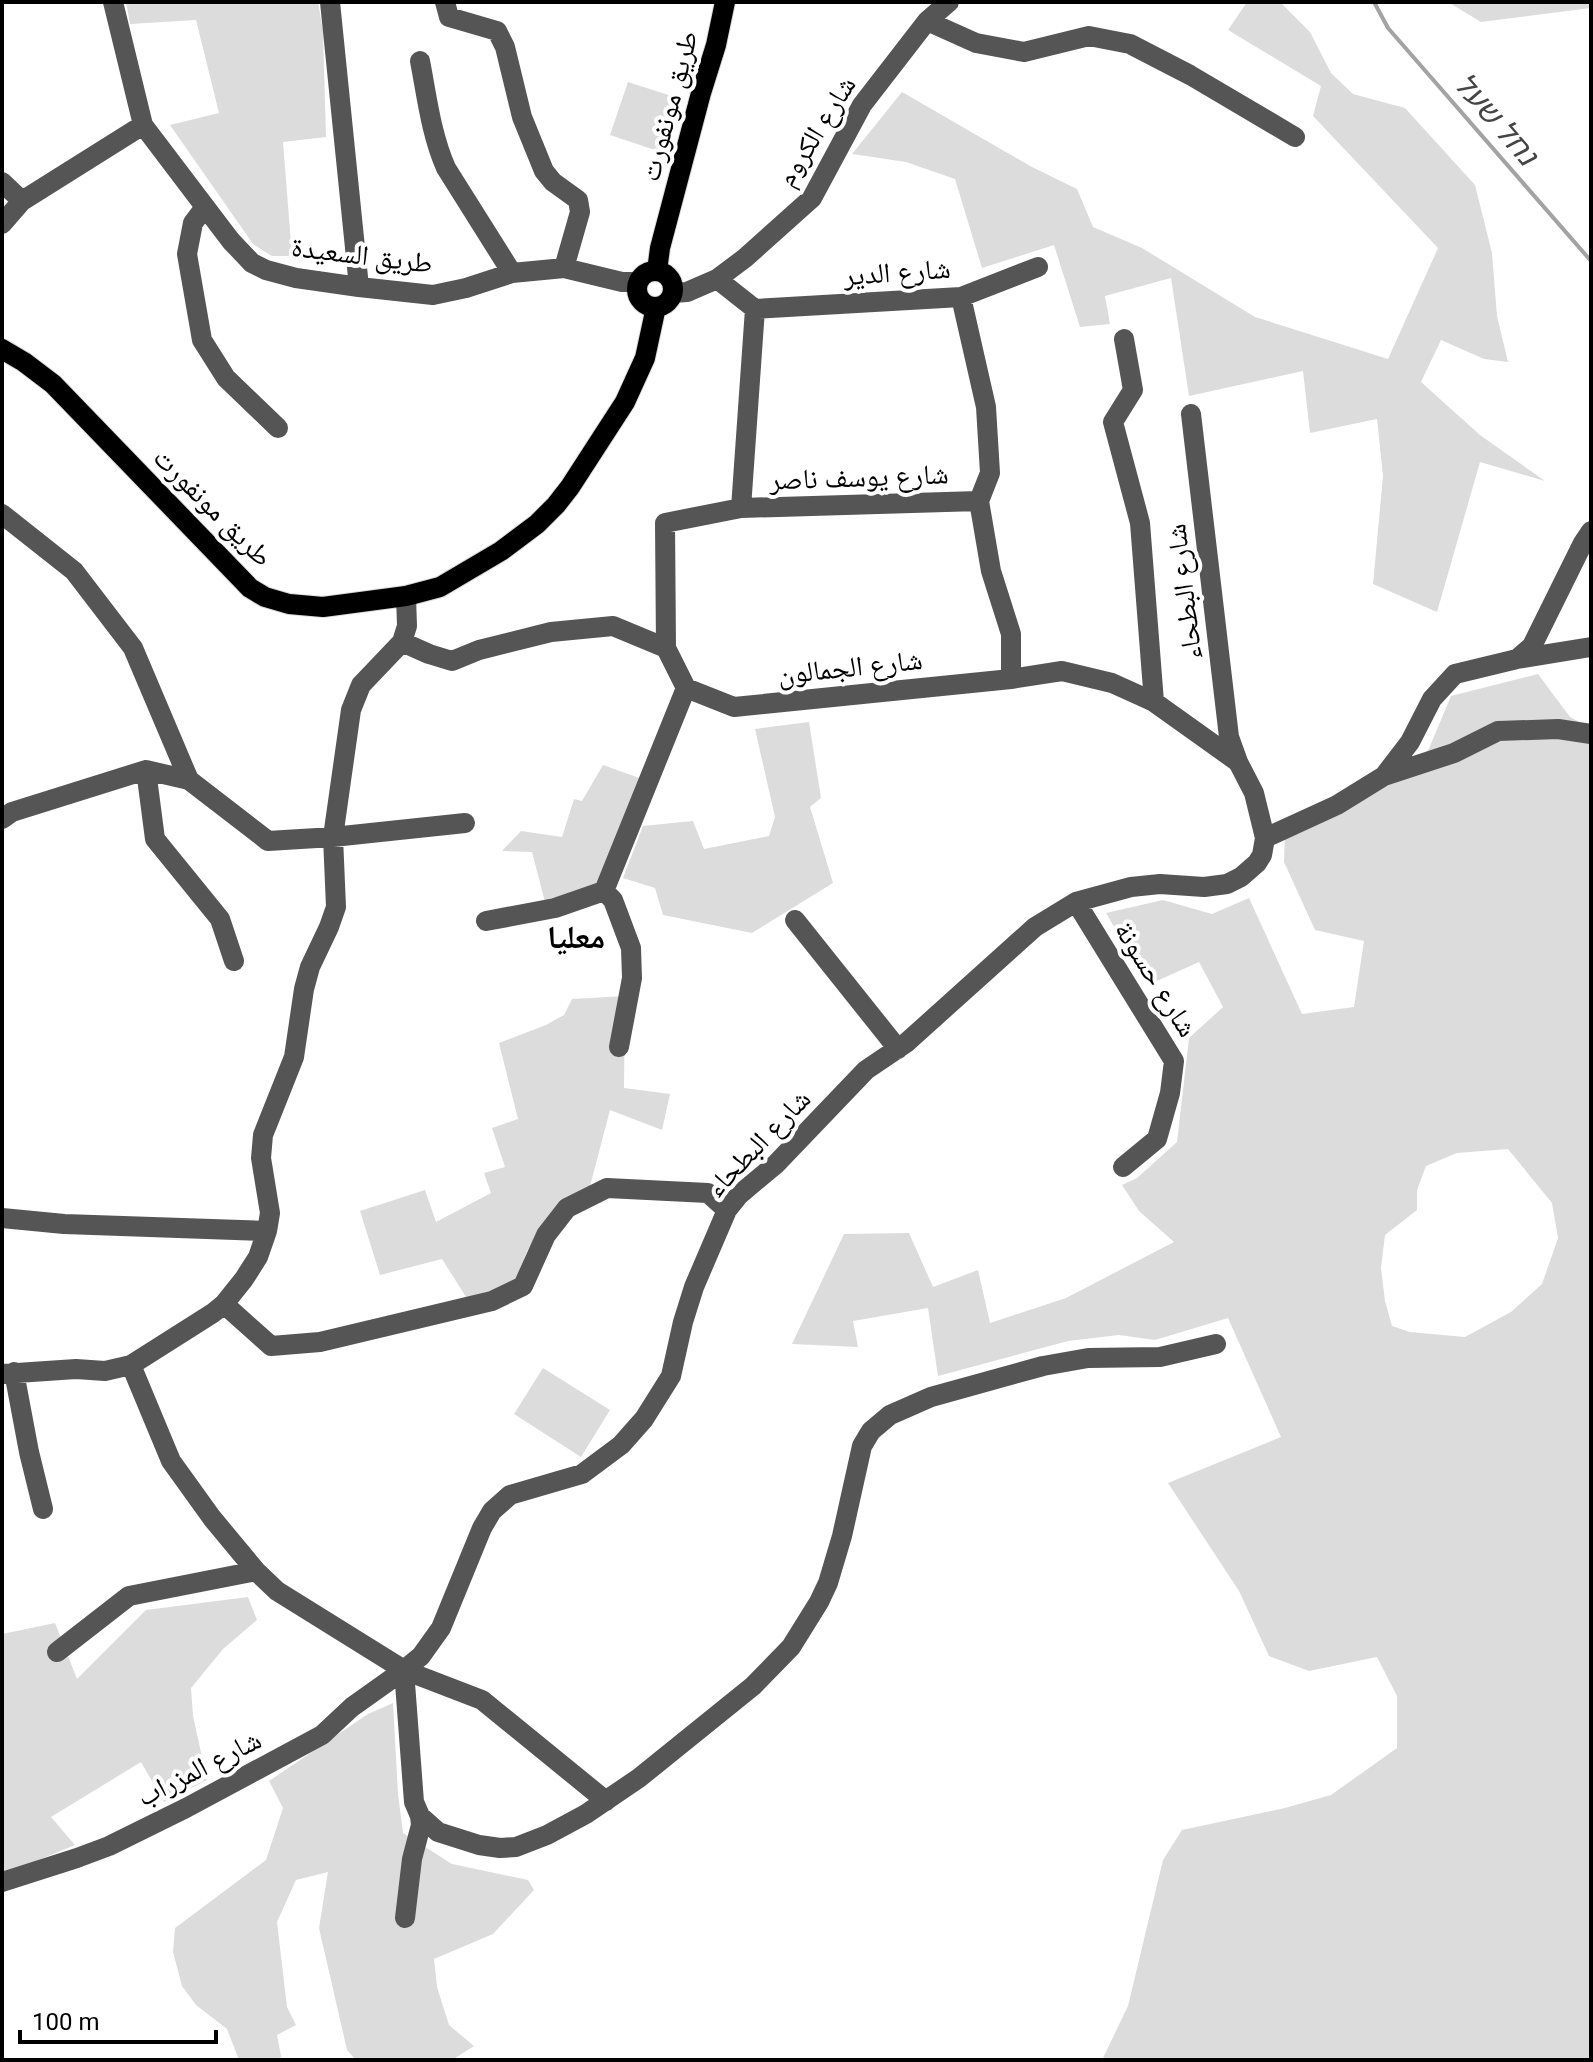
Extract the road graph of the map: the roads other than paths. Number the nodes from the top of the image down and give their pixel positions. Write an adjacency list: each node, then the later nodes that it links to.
1 (113, 2): 8 (street, طريق السعيدة)
2 (330, 2): 20 (street)
3 (445, 2): 15 (street)
4 (725, 2): 16 (main road, طريق مونفورت)
5 (949, 2): 6 (street, شارع الكروم)
6 (927, 21): 9 (street); 18 (street, شارع الكروم)
7 (420, 61): 17 (street)
8 (143, 125): 11 (street); 12 (street, طريق السعيدة)
9 (1295, 137)
10 (2, 182): 11 (street)
11 (22, 201): 13 (street)
12 (205, 207): 20 (street, طريق السعيدة); 28 (street)
13 (2, 224)
14 (1038, 267): 22 (street, شارع الدير)
15 (564, 268): 17 (street, طريق السعيدة); 19 (street, طريق السعيدة)
16 (657, 271): 19 (main road); 21 (main road)
17 (512, 273): 20 (street, طريق السعيدة)
18 (717, 279): 21 (street, شارع الكروم); 24 (street)
19 (638, 282): 23 (main road)
20 (359, 287)
21 (673, 293): 23 (main road)
22 (961, 297): 24 (street, شارع الدير); 29 (street, شارع يوسف ناصر)
23 (656, 307): 33 (main road, طريق مونفورت)
24 (755, 309): 30 (street)
25 (1124, 339): 40 (street)
26 (2, 349): 33 (main road, طريق مونفورت)
27 (1191, 414): 42 (street, شارع البطحاء)
28 (278, 428)
29 (979, 501): 30 (street, شارع يوسف ناصر); 38 (street, شارع يوسف ناصر)
30 (741, 508): 36 (street, شارع يوسف ناصر)
31 (2, 514): 45 (street)
32 (1591, 531): 37 (street)
33 (406, 596): 34 (street)
34 (402, 642): 36 (street); 48 (street)
35 (1591, 647): 37 (street)
36 (666, 648): 39 (street)
37 (1517, 659): 44 (street)
38 (1011, 679): 39 (street, شارع الجمالون); 40 (street, شارع الجمالون)
39 (686, 688): 50 (street)
40 (1154, 702): 42 (street, شارع الجمالون)
41 (1591, 734): 44 (street)
42 (1238, 762): 49 (street, شارع الجمالون)
43 (146, 770): 45 (street); 46 (street); 54 (street)
44 (1384, 776): 49 (street)
45 (189, 780): 48 (street)
46 (2, 819)
47 (465, 823): 48 (street)
48 (333, 837): 60 (street)
49 (1265, 838): 51 (street, شارع البطحاء)
50 (604, 891): 53 (street); 55 (street)
51 (1076, 902): 56 (street, شارع البطحاء); 57 (street, شارع حسونة)
52 (795, 920): 56 (street)
53 (486, 921)
54 (234, 961)
55 (619, 1047)
56 (898, 1049): 58 (street, شارع البطحاء)
57 (1123, 1167)
58 (727, 1210): 61 (street); 68 (street, شارع البطحاء)
59 (2, 1218): 60 (street)
60 (267, 1231): 61 (street)
61 (224, 1304): 63 (street)
62 (1216, 1344): 69 (street)
63 (131, 1365): 64 (street); 66 (street)
64 (8, 1373): 65 (street)
65 (43, 1509)
66 (256, 1571): 67 (street); 68 (street)
67 (57, 1652)
68 (404, 1670): 69 (street); 70 (street); 71 (street, شارع المزراب)
69 (606, 1801): 70 (street)
70 (420, 1816): 72 (street)
71 (2, 1882)
72 (405, 1918)

